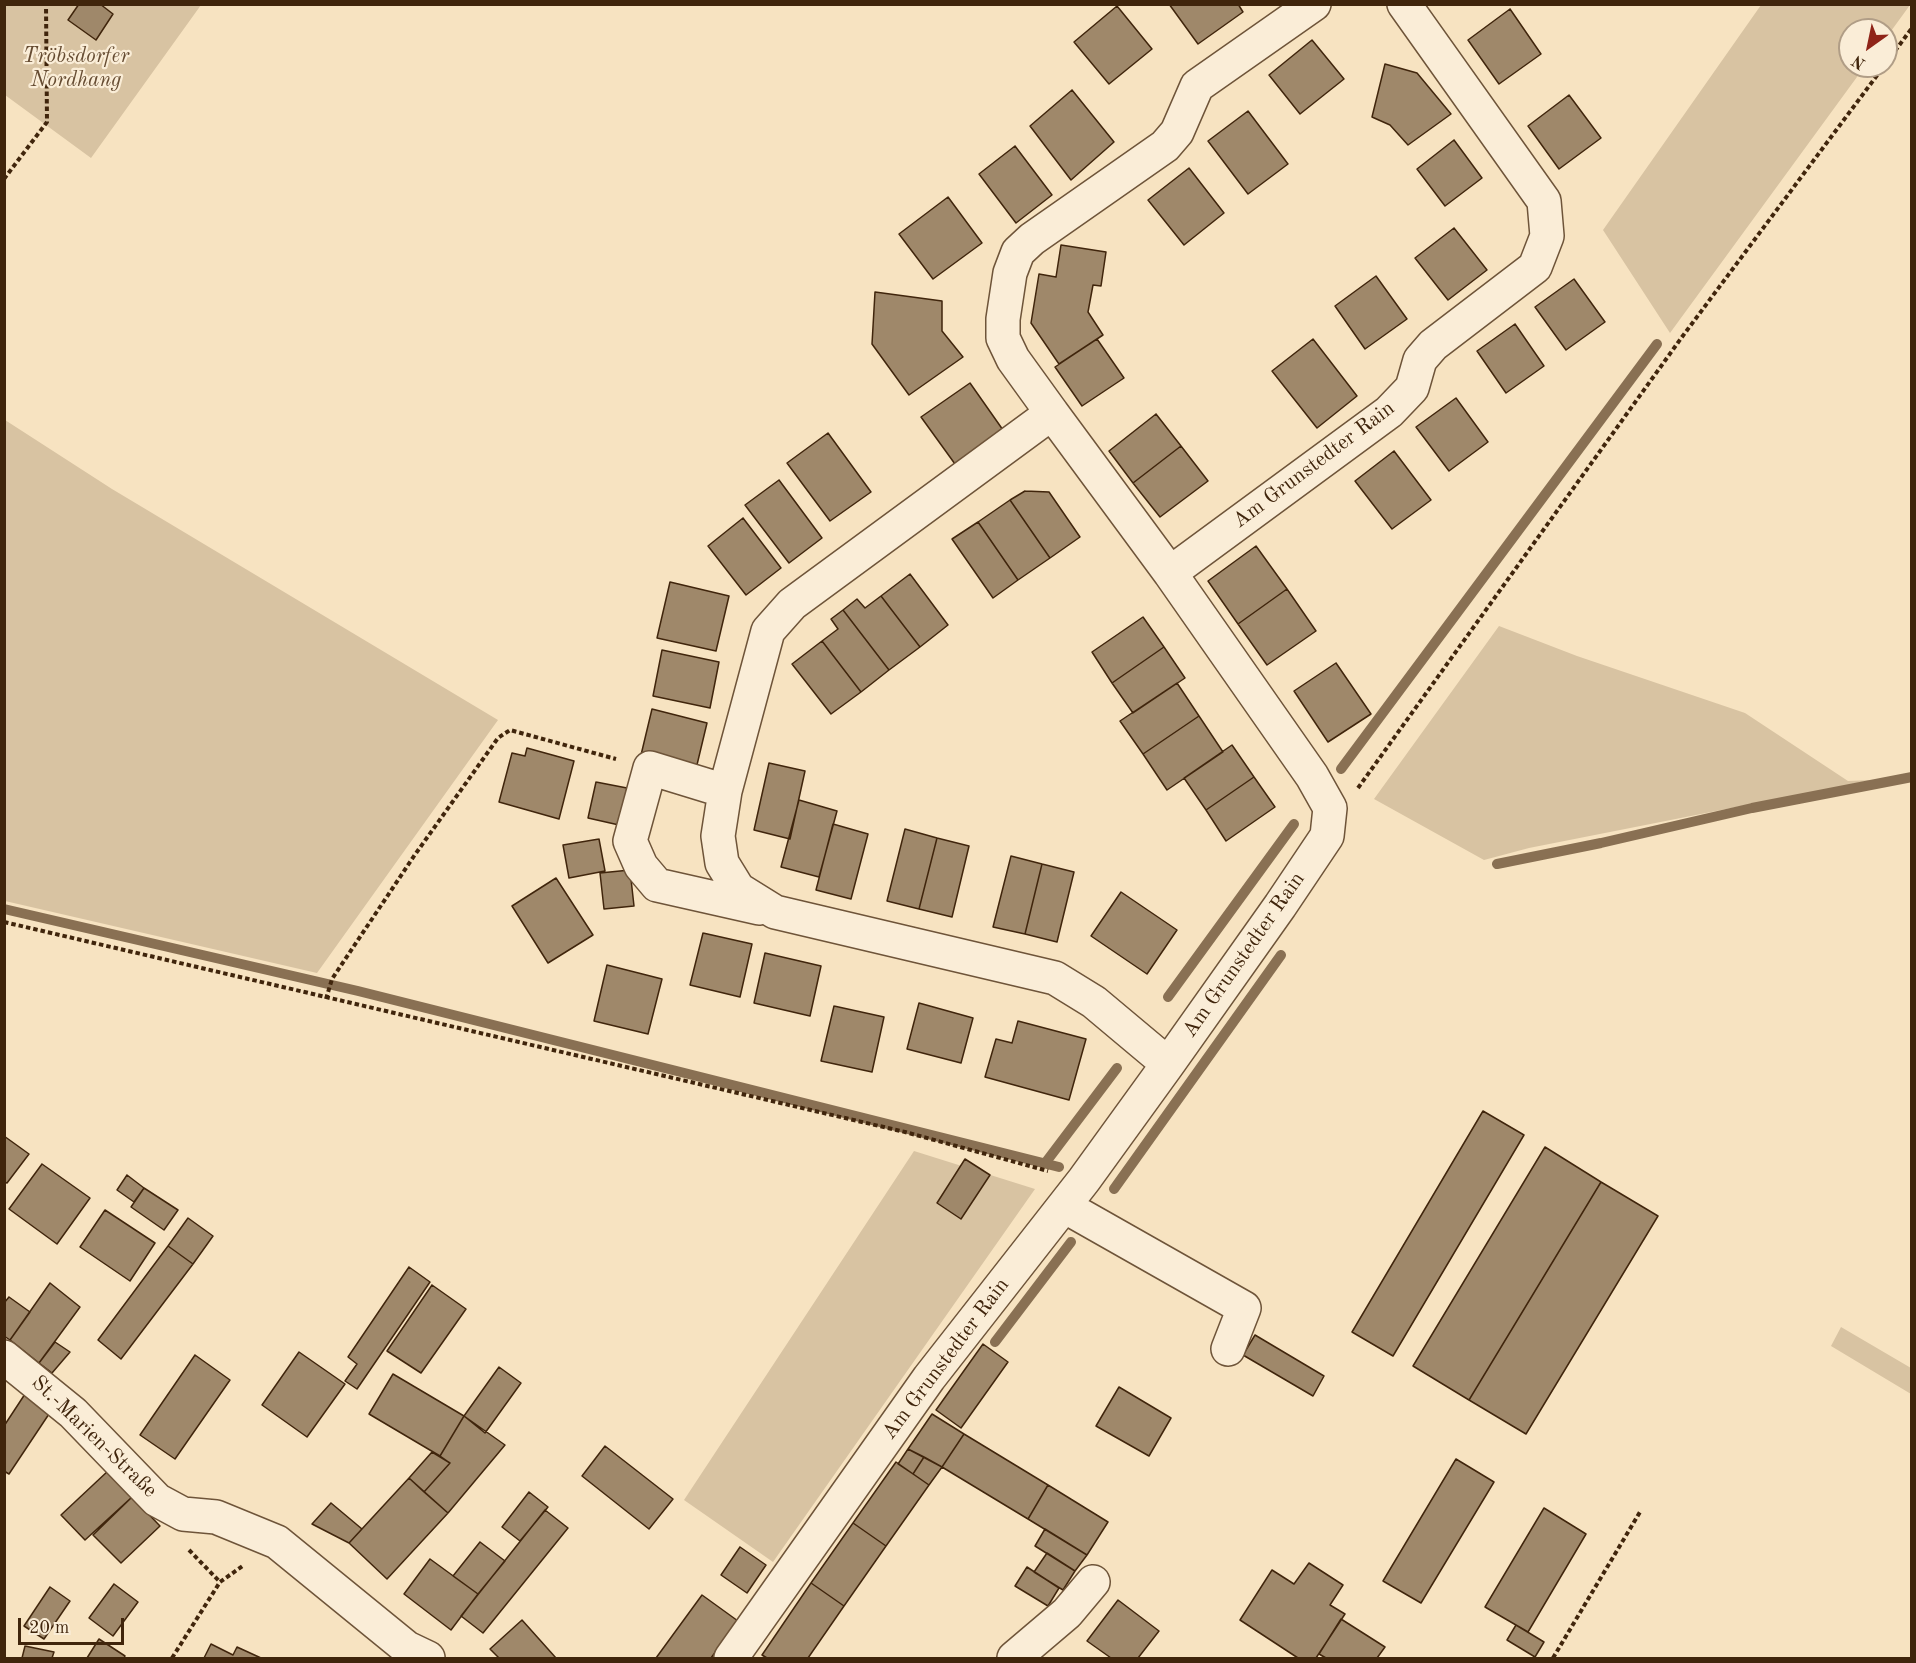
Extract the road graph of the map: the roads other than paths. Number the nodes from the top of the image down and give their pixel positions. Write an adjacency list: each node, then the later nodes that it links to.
1 (1314, 4): 3 (street, Am Grunstedter Rain)
2 (1404, 4): 4 (street, Am Grunstedter Rain)
3 (1052, 413): 4 (street, Am Grunstedter Rain); 5 (street)
4 (1170, 573): 7 (street, Am Grunstedter Rain)
5 (725, 790): 6 (street); 6 (street)
6 (775, 912): 7 (street)
7 (1168, 1064): 8 (street, Am Grunstedter Rain)
8 (1064, 1206): 9 (street); 13 (street, Am Grunstedter Rain)
9 (1228, 1349)
10 (4, 1357): 12 (street, St.-Marien-Straße)
11 (1093, 1582): 14 (street)
12 (412, 1655)
13 (731, 1659)
14 (1014, 1659)

